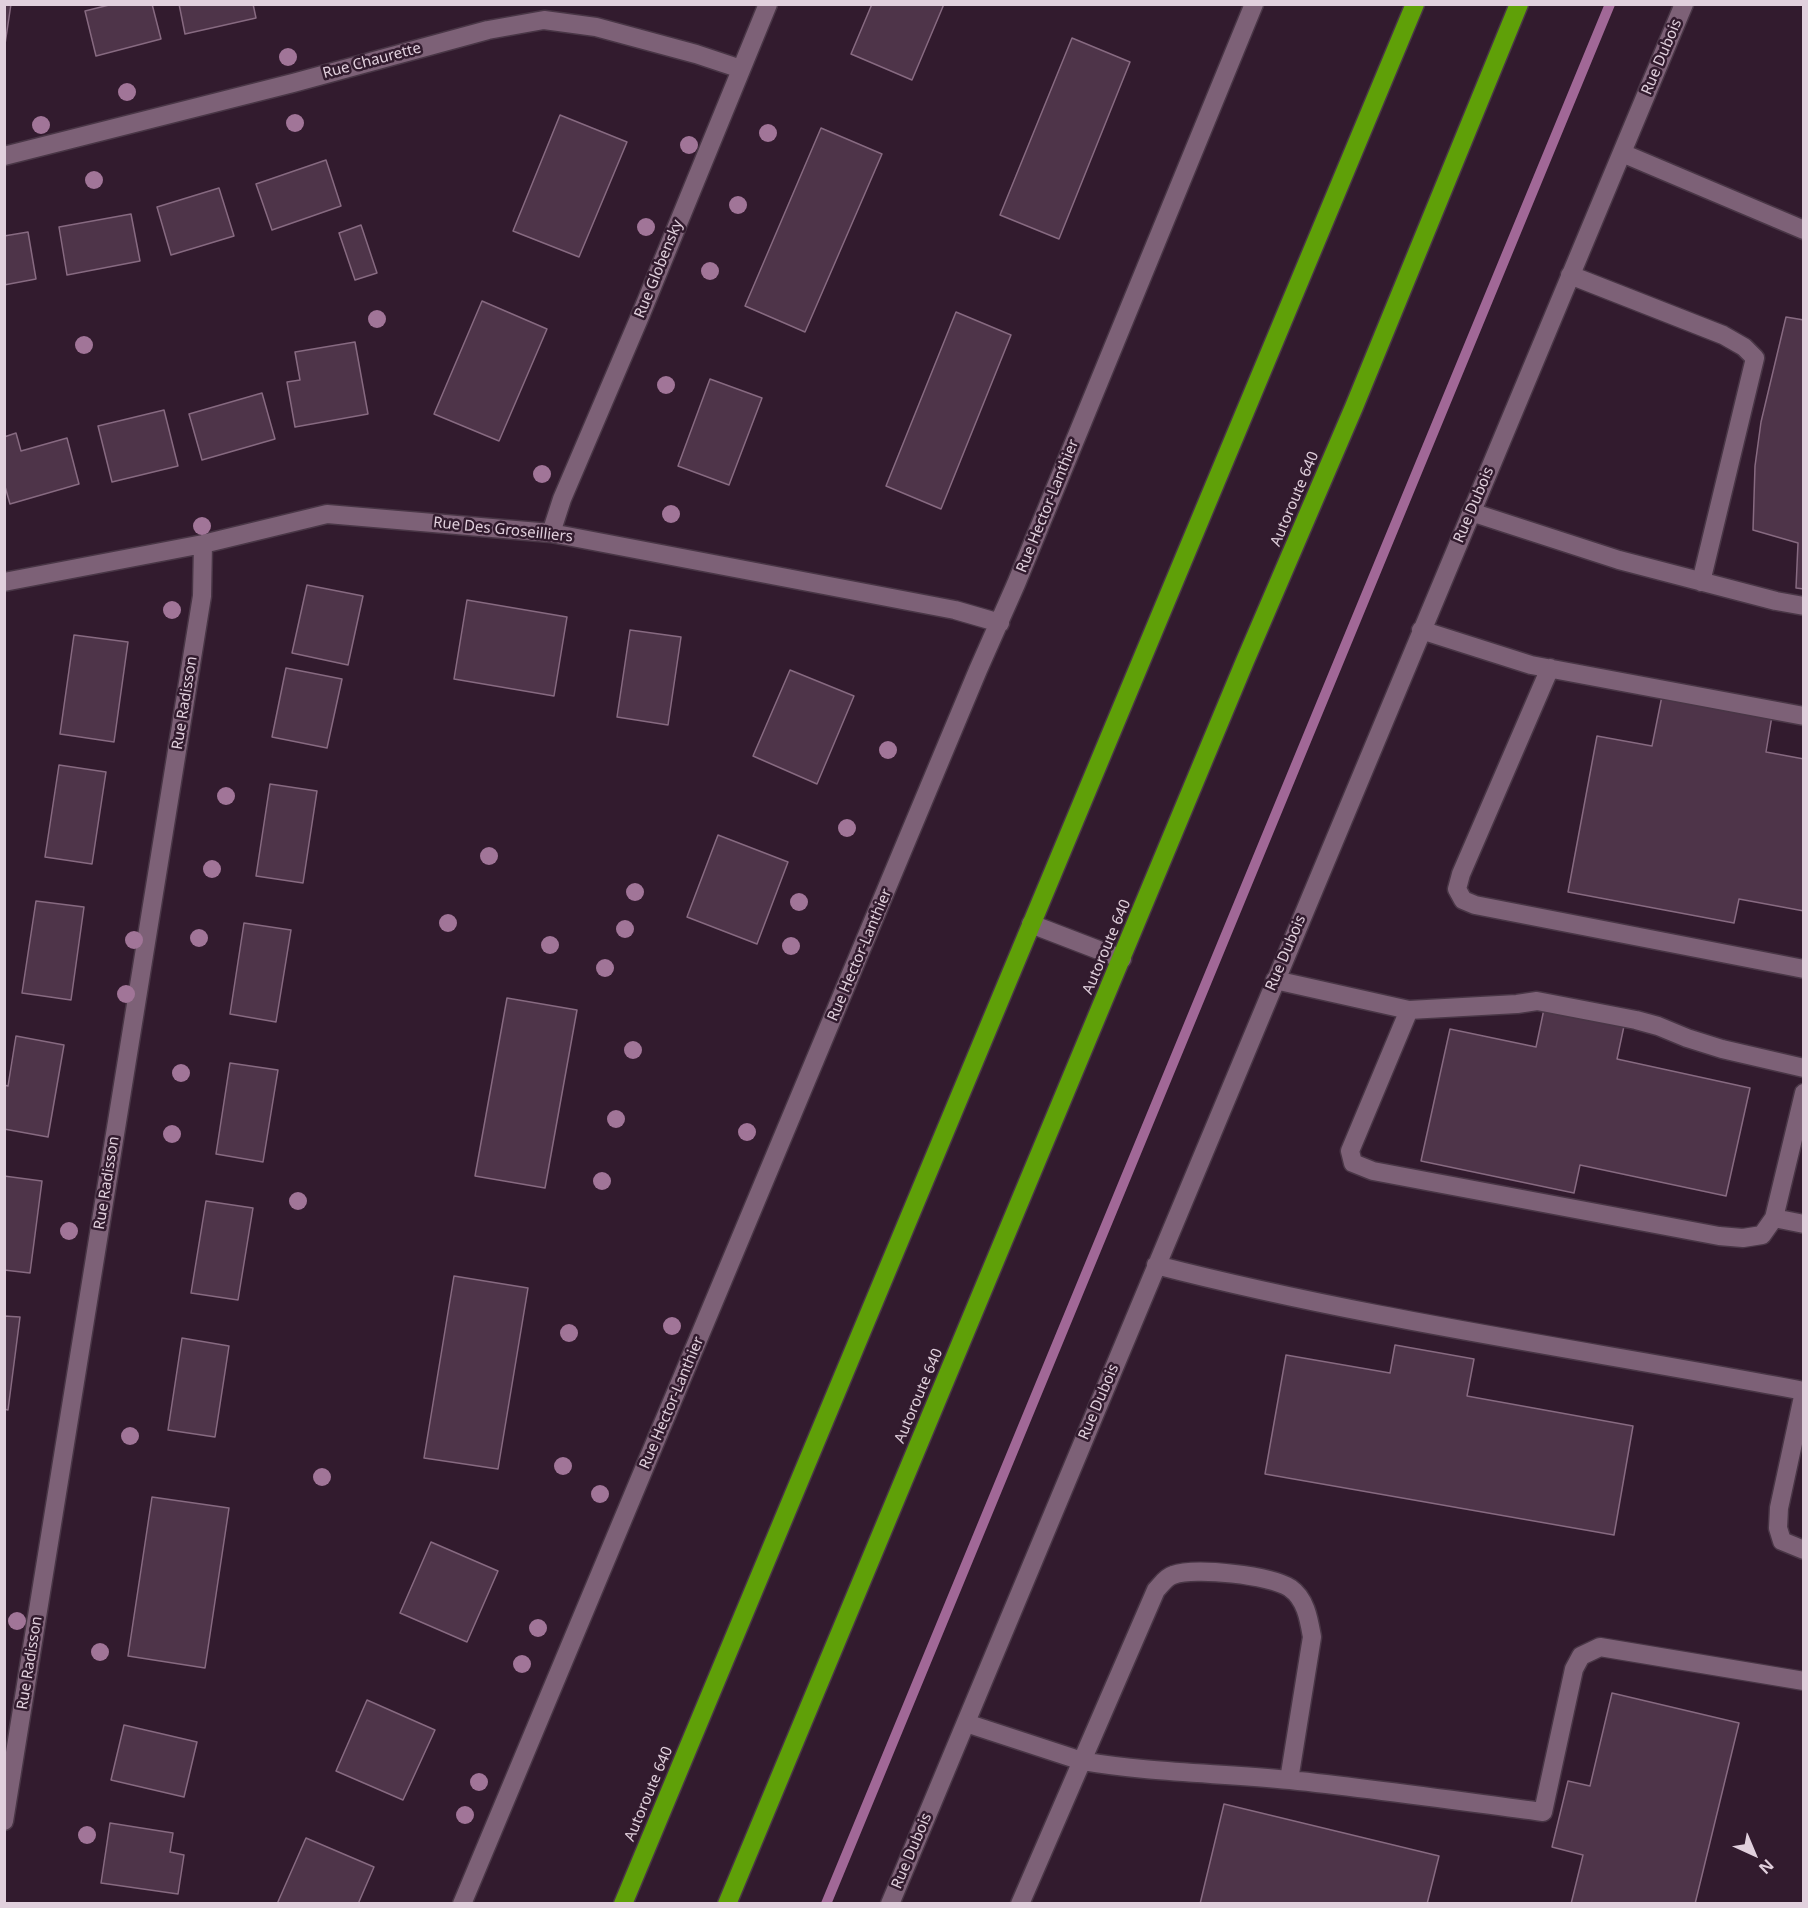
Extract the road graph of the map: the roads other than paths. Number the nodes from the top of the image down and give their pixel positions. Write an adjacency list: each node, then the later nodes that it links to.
1 (768, 4): 6 (street, Rue Globensky)
2 (1254, 4): 17 (street, Rue Hector-Lanthier)
3 (1415, 4): 21 (highway, Autoroute 640)
4 (1519, 4): 22 (highway, Autoroute 640)
5 (1684, 4): 7 (street, Rue Dubois)
6 (741, 69): 8 (street, Rue Chaurette); 12 (street, Rue Globensky)
7 (1622, 153): 9 (street); 10 (street, Rue Dubois)
8 (4, 156)
9 (1803, 230)
10 (1570, 275): 11 (street, Rue Dubois); 15 (street)
11 (1471, 512): 15 (street); 18 (street, Rue Dubois)
12 (551, 533): 13 (street, Rue Des Groseilliers); 17 (street, Rue Des Groseilliers)
13 (203, 544): 14 (street, Rue Des Groseilliers); 37 (street, Rue Radisson)
14 (4, 582)
15 (1701, 582): 16 (street)
16 (1803, 606)
17 (1000, 623): 38 (street, Rue Hector-Lanthier)
18 (1421, 630): 19 (street); 24 (street, Rue Dubois)
19 (1550, 668): 20 (street); 23 (street)
20 (1803, 716)
21 (1031, 924): 22 (street); 39 (highway, Autoroute 640)
22 (1122, 959): 40 (highway, Autoroute 640)
23 (1803, 969)
24 (1275, 980): 25 (street); 30 (street, Rue Dubois)
25 (1409, 1010): 26 (street); 28 (street)
26 (1803, 1068)
27 (1803, 1093): 28 (street)
28 (1774, 1218): 29 (street)
29 (1803, 1224)
30 (1156, 1265): 31 (street); 34 (street, Rue Dubois)
31 (1803, 1392): 32 (street)
32 (1803, 1550)
33 (1803, 1681): 36 (street)
34 (966, 1723): 35 (street); 41 (street, Rue Dubois)
35 (1082, 1761): 36 (street); 36 (street); 42 (street)
36 (1289, 1780)
37 (4, 1821)
38 (462, 1904)
39 (623, 1904)
40 (727, 1904)
41 (891, 1904)
42 (1020, 1904)

